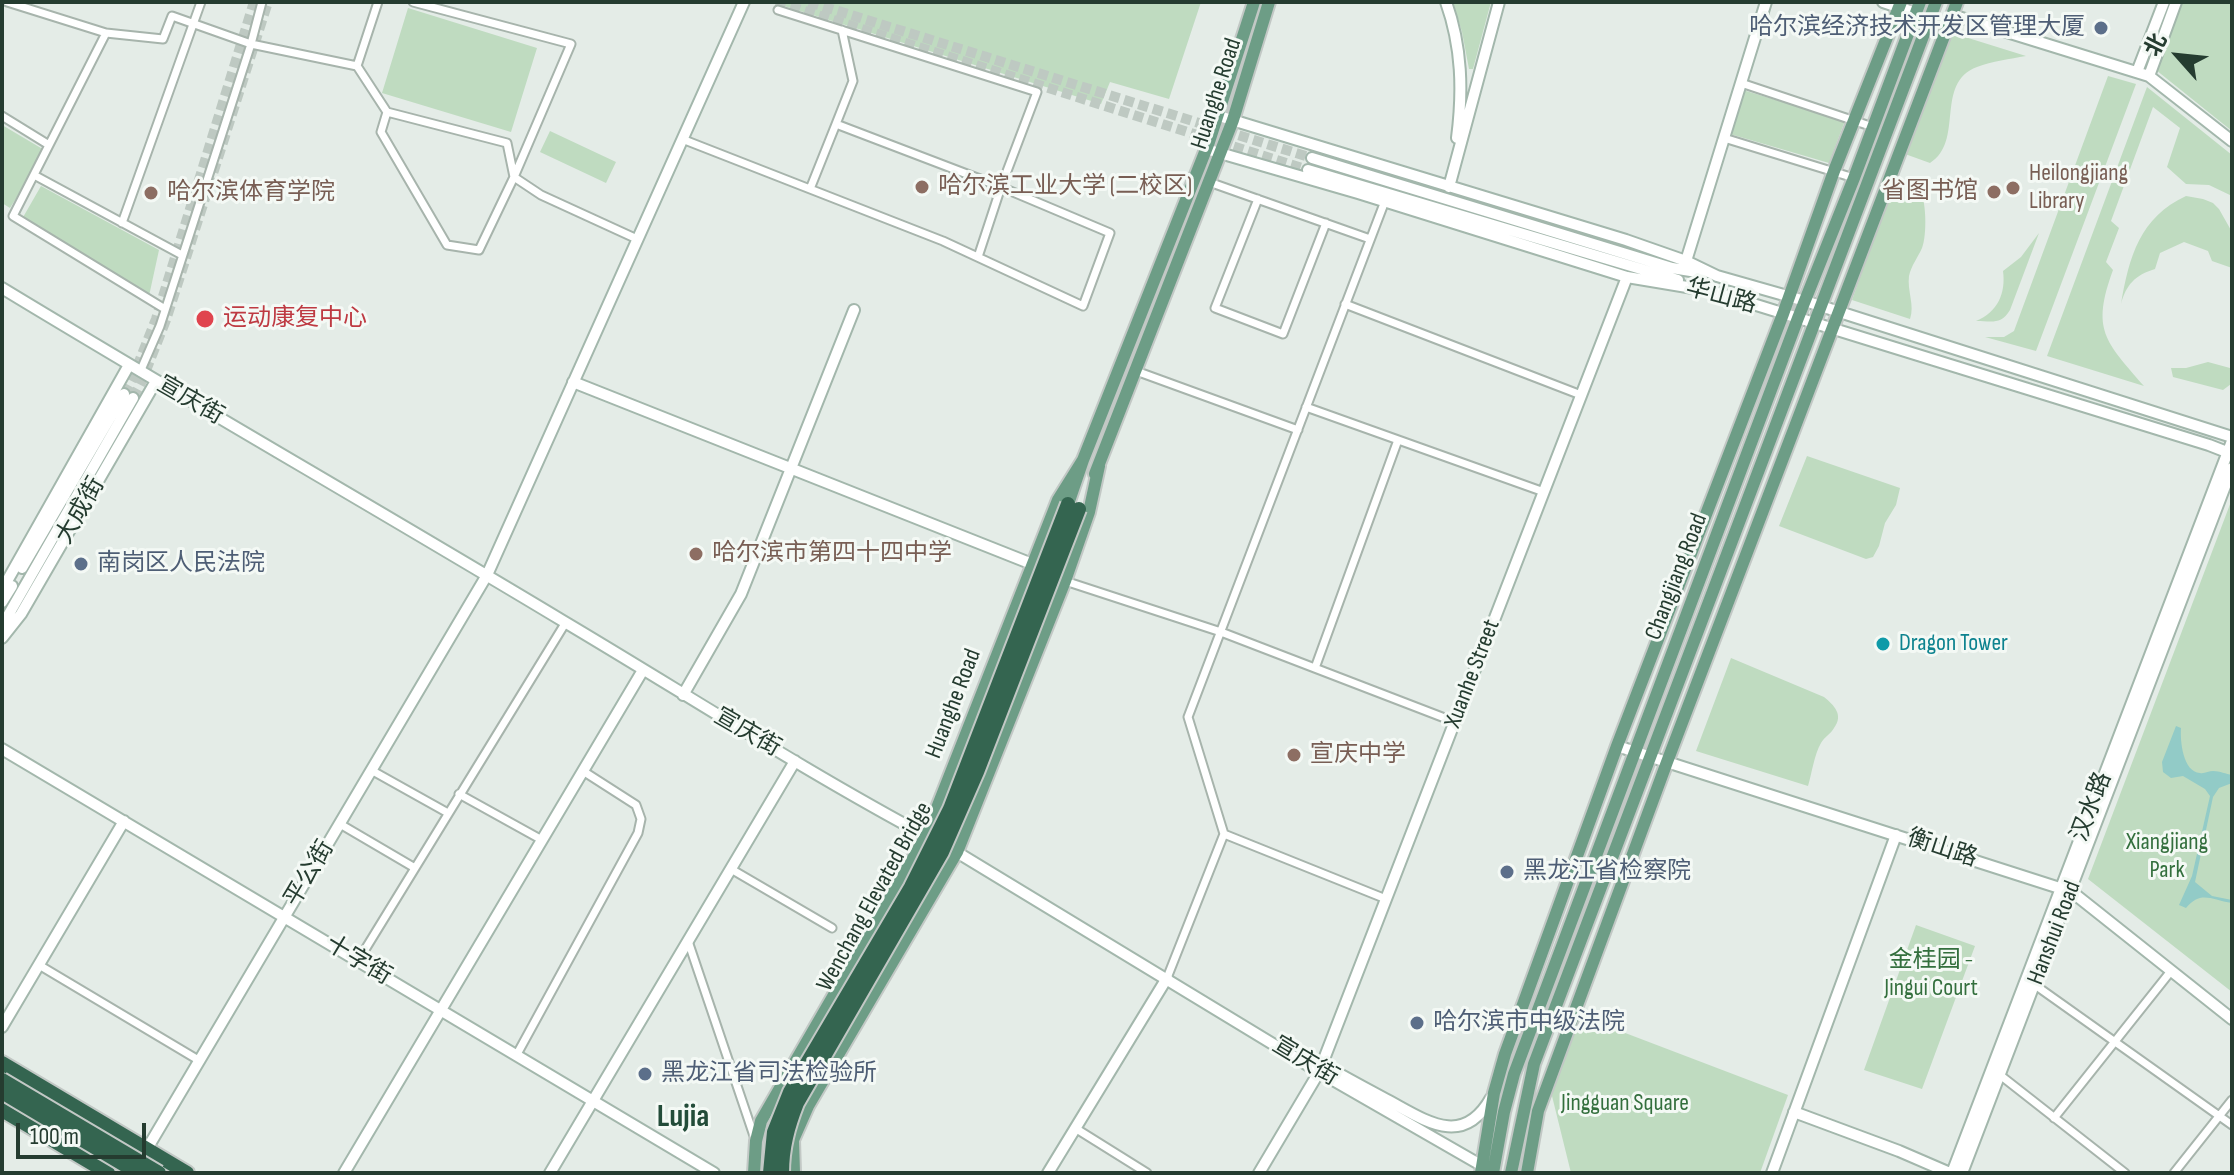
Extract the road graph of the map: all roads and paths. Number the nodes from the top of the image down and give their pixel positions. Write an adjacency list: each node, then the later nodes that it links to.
1 (7, 2): 22 (street)
2 (201, 2): 20 (street)
3 (262, 2): 23 (street)
4 (378, 2): 24 (street)
5 (413, 2): 45 (street)
6 (744, 2): 35 (street, 平公街)
7 (1254, 2): 29 (main road, Huanghe Road)
8 (1269, 2): 30 (main road, Huanghe Road)
9 (1446, 2): 43 (street)
10 (1499, 2): 43 (street)
11 (1766, 2): 26 (street)
12 (1883, 2): 16 (street)
13 (1936, 2): 69 (main road, Changjiang Road)
14 (2164, 2): 25 (street)
15 (2176, 2): 25 (street)
16 (1900, 5): 17 (street); 31 (main road)
17 (1918, 8): 33 (main road, Changjiang Road)
18 (1955, 8): 25 (street); 72 (main road)
19 (778, 10): 21 (street)
20 (194, 23): 22 (street); 23 (street); 55 (street)
21 (842, 30): 32 (street); 48 (street)
22 (106, 33): 37 (street)
23 (251, 44): 24 (street); 59 (street)
24 (357, 66): 27 (street)
25 (2143, 74): 36 (street)
26 (1741, 83): 31 (street); 34 (street)
27 (387, 112): 45 (street); 45 (street)
28 (2, 116): 37 (street)
29 (1219, 116): 30 (street, 华山路); 38 (main road, Huanghe Road)
30 (1233, 120): 39 (main road, Huanghe Road); 49 (street, 华山路)
31 (1855, 120): 33 (street); 42 (main road)
32 (836, 124): 48 (street); 50 (street)
33 (1873, 127): 46 (main road, Changjiang Road)
34 (1724, 138): 42 (street); 61 (street)
35 (682, 139): 50 (street); 57 (street, 平公街)
36 (2232, 141)
37 (49, 145): 44 (street)
38 (1206, 149): 39 (street, 华山路); 88 (main road, Huanghe Road)
39 (1221, 153): 47 (main road, Huanghe Road); 52 (street, 华山路)
40 (1312, 158): 62 (street)
41 (1308, 170): 65 (street)
42 (1834, 171): 46 (street); 66 (main road)
43 (1453, 173): 49 (street)
44 (34, 175): 54 (street); 55 (street)
45 (514, 177): 57 (street)
46 (1854, 178): 67 (main road, Changjiang Road)
47 (1209, 182): 51 (street); 78 (main road, Huanghe Road)
48 (1001, 187): 60 (street); 60 (street)
49 (1449, 187): 61 (street, 华山路)
50 (810, 189): 60 (street)
51 (1258, 199): 56 (street); 56 (street)
52 (1385, 201): 58 (street); 63 (street, 华山路)
53 (2, 210): 54 (street)
54 (13, 216): 70 (street)
55 (122, 223): 59 (street)
56 (1326, 223): 58 (street)
57 (637, 239): 81 (street, 平公街)
58 (1370, 239): 68 (street)
59 (182, 255): 70 (street)
60 (978, 257)
61 (1686, 261): 62 (street, 华山路)
62 (1717, 276): 66 (street, 华山路)
63 (1627, 277): 65 (street, 华山路); 82 (street, Xuanhe Street)
64 (2, 288): 77 (street, 宣庆街)
65 (1711, 291): 73 (street, 华山路)
66 (1789, 296): 67 (street, 华山路); 73 (main road)
67 (1805, 301): 69 (street, 华山路); 74 (main road, Changjiang Road)
68 (1345, 304): 82 (street); 83 (street)
69 (1820, 306): 72 (street, 华山路); 75 (main road, Changjiang Road)
70 (165, 309): 79 (street)
71 (854, 310): 90 (street)
72 (1838, 312): 76 (main road); 85 (street, 华山路)
73 (1783, 314): 74 (street, 华山路); 107 (main road)
74 (1798, 318): 75 (street, 华山路); 109 (main road, Changjiang Road)
75 (1814, 322): 76 (street, 华山路); 110 (main road, Changjiang Road)
76 (1831, 328): 87 (street, 华山路); 112 (main road)
77 (129, 365): 79 (street, 宣庆街); 97 (street, 大成街)
78 (1136, 371): 84 (street); 89 (main road, Huanghe Road)
79 (140, 372): 80 (street, 宣庆街)
80 (156, 381): 95 (street, 宣庆街); 102 (street, 大成街)
81 (573, 382): 90 (street); 95 (street, 平公街)
82 (1581, 395): 92 (street, Xuanhe Street)
83 (1306, 407): 84 (street); 86 (street)
84 (1298, 430): 101 (street)
85 (2232, 439): 87 (street, 汉水路)
86 (1398, 440): 92 (street); 103 (street)
87 (2229, 453): 126 (street, 汉水路)
88 (1083, 460): 93 (main road, Huanghe Road); 94 (main road, Huanghe Road)
89 (1099, 466): 93 (main road, Huanghe Road); 96 (main road, Huanghe Road)
90 (793, 468): 94 (street); 105 (street)
91 (2232, 468): 126 (street, Hanshui Road)
92 (1544, 492): 106 (street, Xuanhe Street)
93 (1074, 507): 167 (highway, Wenchang Elevated Bridge, bridge); 168 (highway, Wenchang Elevated Bridge, bridge)
94 (1032, 564): 121 (main road, Huanghe Road)
95 (487, 575): 99 (street, 宣庆街); 113 (street, 平公街)
96 (1065, 581): 101 (street); 123 (main road, Huanghe Road)
97 (2, 590)
98 (2, 602): 100 (street, 大成街)
99 (566, 622): 104 (street, 宣庆街); 115 (street)
100 (2, 626)
101 (1221, 632): 103 (street); 119 (street)
102 (2, 638)
103 (1315, 668): 106 (street)
104 (643, 670): 105 (street, 宣庆街); 114 (street)
105 (683, 695): 111 (street, 宣庆街)
106 (1455, 722): 127 (street, Xuanhe Street)
107 (1617, 746): 109 (street, 衡山路); 147 (main road)
108 (2, 749): 117 (street, 十字街)
109 (1635, 752): 110 (street, 衡山路); 173 (main road, Changjiang Road)
110 (1650, 757): 112 (street, 衡山路); 174 (main road, Changjiang Road)
111 (795, 761): 121 (street, 宣庆街); 125 (street)
112 (1667, 762): 120 (street, 衡山路); 175 (main road)
113 (371, 770): 116 (street); 118 (street, 平公街)
114 (583, 771): 122 (street); 140 (street)
115 (459, 794): 116 (street); 122 (street)
116 (448, 813): 124 (street)
117 (124, 821): 128 (street, 十字街); 132 (street)
118 (340, 824): 124 (street); 128 (street, 平公街)
119 (1224, 834): 127 (street); 134 (street)
120 (1896, 835): 126 (street, 衡山路); 151 (street)
121 (926, 836): 123 (street, 宣庆街); 156 (main road, Huanghe Road)
122 (542, 840): 136 (street)
123 (957, 852): 134 (street, 宣庆街); 169 (main road, Huanghe Road)
124 (415, 868): 131 (street)
125 (731, 869): 129 (street); 130 (street)
126 (2067, 890): 133 (street, 衡山路); 135 (street, Hanshui Road); 177 (street, 汉水路)
127 (1386, 899): 143 (street, Xuanhe Street)
128 (285, 917): 131 (street, 十字街); 141 (street, 平公街)
129 (832, 928)
130 (688, 941): 149 (street); 156 (street)
131 (358, 961): 136 (street, 十字街)
132 (39, 965): 138 (street); 141 (street)
133 (2171, 971): 137 (street, 衡山路); 139 (street)
134 (1167, 978): 143 (street, 宣庆街); 155 (street)
135 (2035, 985): 139 (street); 144 (street, Hanshui Road)
136 (441, 1011): 140 (street, 十字街); 163 (street)
137 (2232, 1019)
138 (2, 1027)
139 (2114, 1042): 152 (street); 153 (street)
140 (516, 1056): 149 (street, 十字街)
141 (200, 1061): 157 (street, 平公街)
142 (2, 1063): 157 (highway)
143 (1321, 1068): 147 (street); 158 (street, 宣庆街); 172 (street, Xuanhe Street)
144 (2000, 1075): 153 (street); 178 (street, Hanshui Road)
145 (2, 1080): 161 (highway, bridge)
146 (2, 1092): 160 (highway, bridge)
147 (1494, 1093): 158 (main road)
148 (2232, 1100): 152 (street)
149 (593, 1101): 164 (street); 165 (street, 十字街)
150 (2, 1110): 159 (highway)
151 (1794, 1112): 176 (street); 177 (street)
152 (2219, 1116): 154 (street); 180 (street)
153 (2054, 1118): 179 (street)
154 (2232, 1125)
155 (1075, 1128): 170 (street); 171 (street)
156 (756, 1141): 166 (main road, Huanghe Road)
157 (147, 1150): 160 (street, 平公街); 162 (highway)
158 (1481, 1169): 173 (street, 宣庆街)
159 (108, 1173)
160 (136, 1173)
161 (159, 1173)
162 (187, 1173)
163 (344, 1173)
164 (550, 1173)
165 (714, 1173)
166 (754, 1173)
167 (770, 1173)
168 (782, 1173)
169 (794, 1173)
170 (1048, 1173)
171 (1147, 1173)
172 (1259, 1173)
173 (1494, 1173)
174 (1511, 1173)
175 (1527, 1173)
176 (1772, 1173)
177 (1951, 1173)
178 (1962, 1173)
179 (2125, 1173)
180 (2174, 1173)

